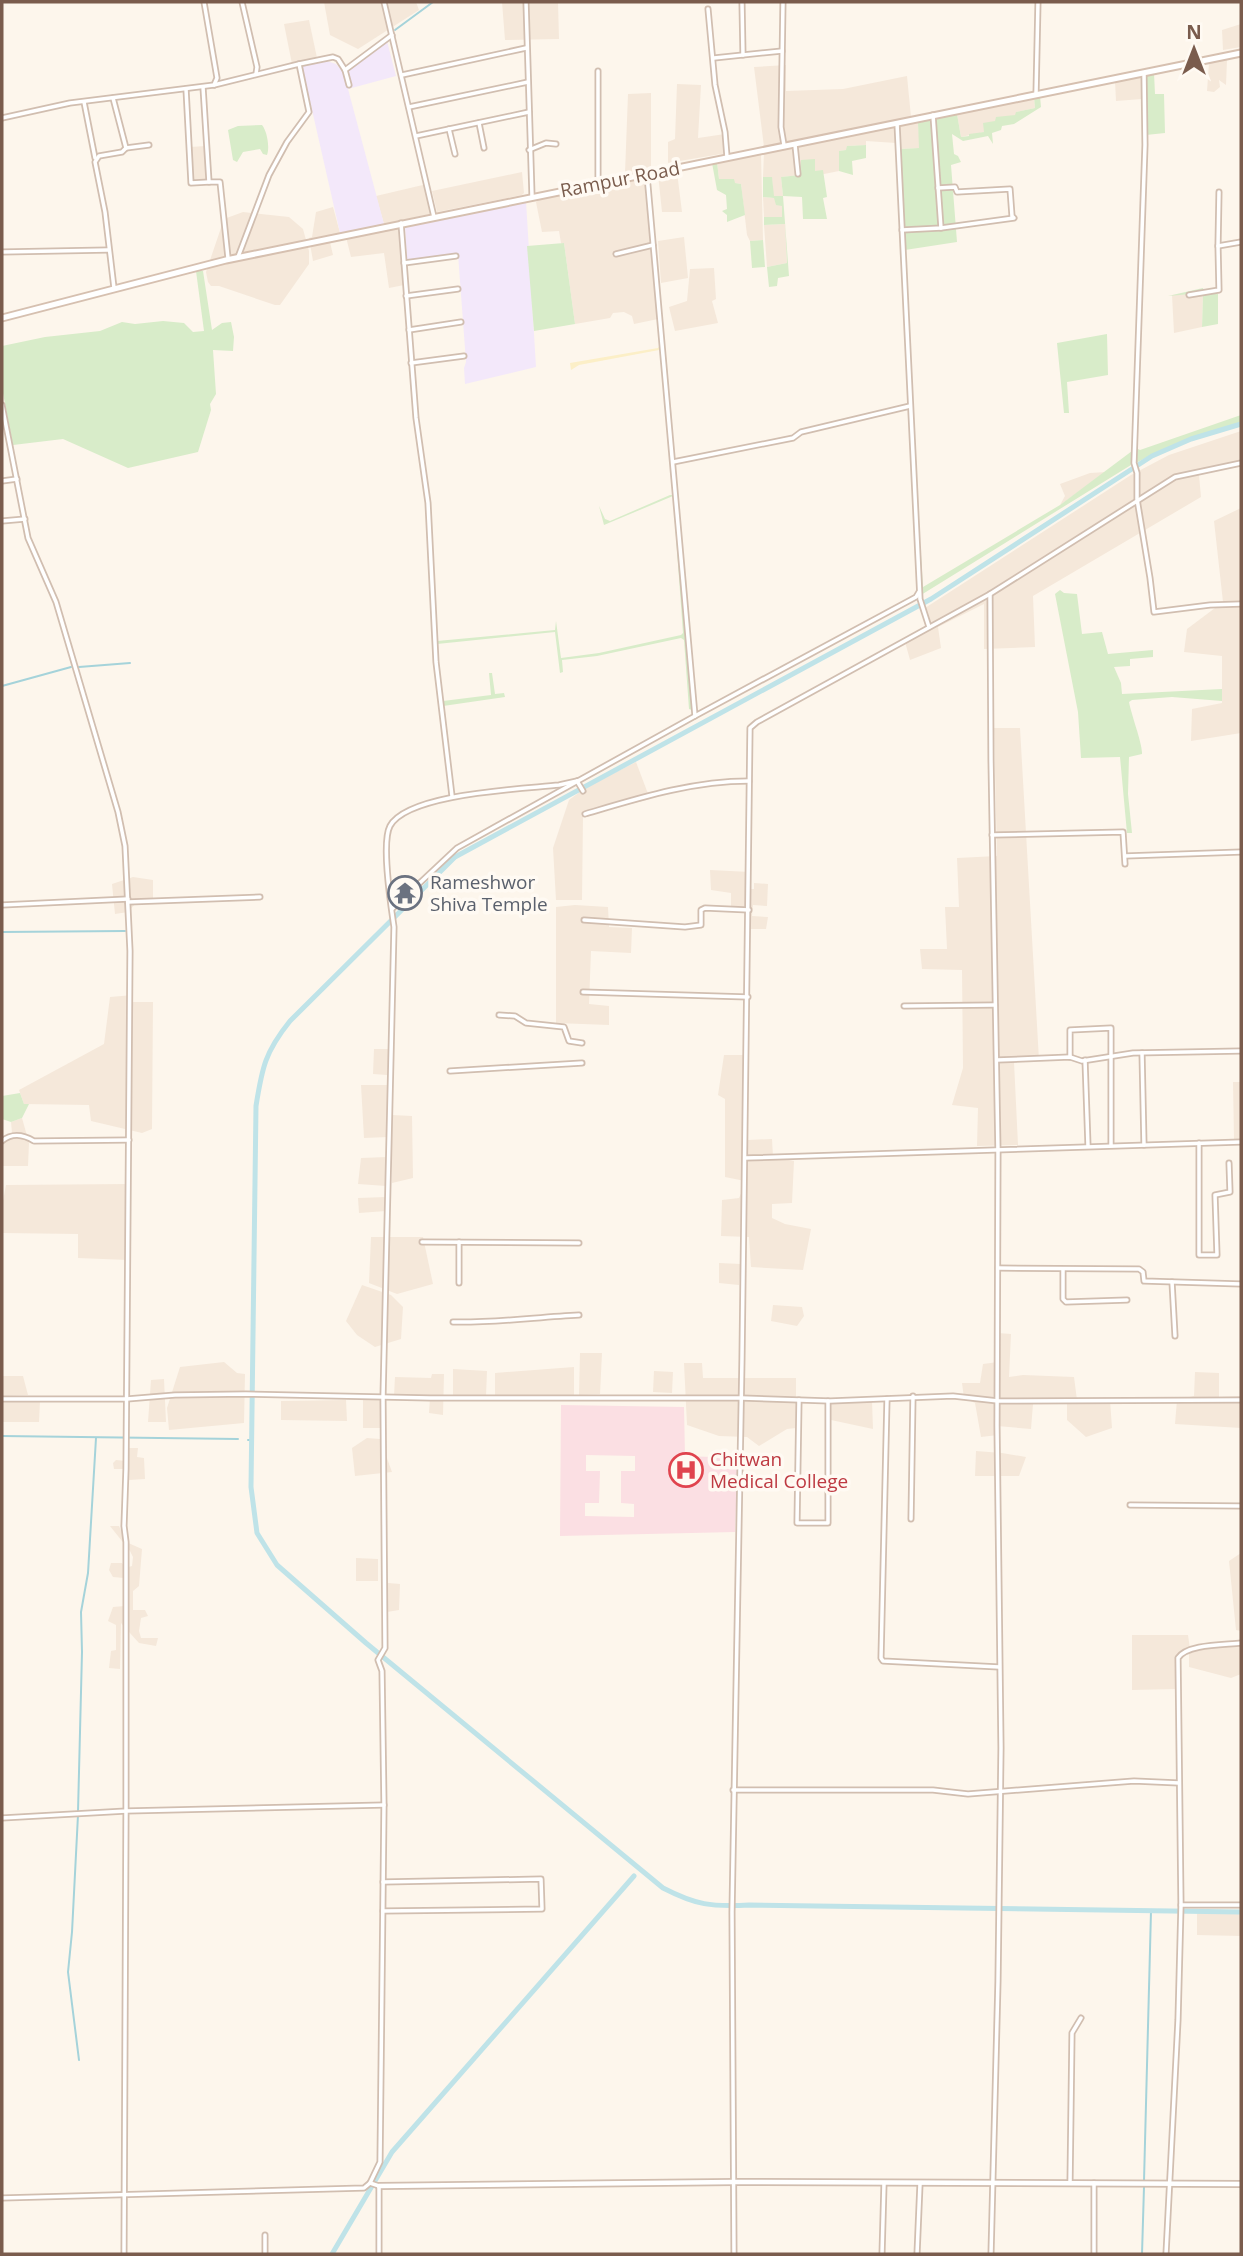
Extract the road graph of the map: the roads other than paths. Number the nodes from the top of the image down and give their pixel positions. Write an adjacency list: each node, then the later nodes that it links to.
1 (204, 2): 24 (street)
2 (242, 2): 16 (street)
3 (384, 2): 9 (street)
4 (527, 2): 10 (street)
5 (783, 2): 11 (street)
6 (1038, 2): 28 (street)
7 (742, 3): 13 (street)
8 (708, 9): 14 (street)
9 (392, 36): 17 (street); 21 (street)
10 (526, 48): 21 (street); 23 (street)
11 (782, 51): 13 (street); 42 (street)
12 (1241, 53): 20 (main road, Rampur Road)
13 (743, 55): 14 (street)
14 (714, 58): 47 (street)
15 (299, 64): 17 (street); 19 (street); 67 (street)
16 (257, 65): 19 (street); 22 (street)
17 (345, 70): 25 (street)
18 (598, 71): 52 (street)
19 (268, 72): 22 (street)
20 (1143, 73): 28 (main road, Rampur Road); 85 (street)
21 (402, 75): 31 (street)
22 (255, 76): 24 (street)
23 (528, 82): 31 (street); 32 (street)
24 (214, 85): 26 (street)
25 (349, 85)
26 (203, 87): 27 (street); 51 (street)
27 (186, 89): 29 (street); 51 (street)
28 (1036, 94): 33 (main road, Rampur Road)
29 (113, 98): 30 (street); 43 (street)
30 (84, 102): 34 (street); 48 (street)
31 (409, 107): 38 (street)
32 (529, 112): 36 (street); 45 (street)
33 (933, 115): 35 (main road, Rampur Road); 53 (street)
34 (2, 118)
35 (897, 122): 39 (main road, Rampur Road); 59 (street)
36 (479, 123): 37 (street); 44 (street)
37 (449, 129): 38 (street); 46 (street)
38 (416, 136): 56 (street)
39 (795, 143): 42 (main road, Rampur Road); 50 (street)
40 (556, 144): 45 (street)
41 (149, 145): 43 (street)
42 (784, 145): 47 (main road, Rampur Road)
43 (126, 148): 48 (street)
44 (484, 148)
45 (529, 150): 55 (street)
46 (455, 154)
47 (727, 157): 49 (main road, Rampur Road)
48 (96, 160): 63 (street)
49 (647, 174): 52 (main road, Rampur Road); 61 (street)
50 (798, 174)
51 (209, 182): 68 (street)
52 (598, 184): 55 (main road, Rampur Road)
53 (938, 188): 58 (street); 58 (street)
54 (1219, 192): 62 (street)
55 (532, 196): 56 (main road, Rampur Road)
56 (434, 217): 57 (main road, Rampur Road)
57 (401, 223): 67 (main road, Rampur Road); 69 (street)
58 (941, 228): 59 (street)
59 (902, 230): 80 (street)
60 (1241, 242): 62 (street)
61 (653, 245): 65 (street); 81 (street)
62 (1218, 246): 72 (street)
63 (109, 250): 64 (street); 70 (street)
64 (2, 252)
65 (616, 254)
66 (456, 256): 69 (street)
67 (237, 257): 68 (main road, Rampur Road)
68 (228, 259): 70 (main road, Rampur Road)
69 (404, 263): 73 (street)
70 (114, 288): 74 (main road, Rampur Road)
71 (458, 289): 73 (street)
72 (1189, 295)
73 (406, 296): 76 (street)
74 (2, 318)
75 (461, 323): 76 (street)
76 (409, 330): 78 (street)
77 (464, 356): 78 (street)
78 (411, 363): 96 (street)
79 (2, 405): 83 (street)
80 (910, 406): 81 (street); 88 (street)
81 (673, 462): 92 (street)
82 (1241, 463): 85 (street)
83 (17, 479): 84 (street); 86 (street)
84 (2, 481)
85 (1137, 499): 89 (street); 90 (street)
86 (25, 519): 87 (street); 103 (street)
87 (2, 521)
88 (919, 592): 91 (street); 92 (street)
89 (990, 594): 91 (street); 98 (street)
90 (1241, 604)
91 (929, 626): 93 (street)
92 (695, 716): 94 (street)
93 (748, 781): 97 (street); 106 (street)
94 (578, 782): 95 (street); 96 (street); 105 (street)
95 (583, 791)
96 (452, 796): 105 (street)
97 (585, 814)
98 (992, 835): 100 (street); 110 (street)
99 (1241, 852): 100 (street)
100 (1125, 856): 101 (street)
101 (1125, 864)
102 (260, 897): 103 (street)
103 (128, 901): 104 (street); 122 (street)
104 (2, 905)
105 (392, 909): 145 (street)
106 (749, 911): 107 (street); 109 (street)
107 (584, 920)
108 (583, 992): 109 (street)
109 (748, 997): 130 (street)
110 (996, 1005): 111 (street); 118 (street)
111 (904, 1006)
112 (499, 1015): 113 (street)
113 (582, 1043)
114 (1241, 1051): 115 (street)
115 (1142, 1053): 117 (street); 126 (street)
116 (1070, 1057): 117 (street); 118 (street); 119 (street)
117 (1112, 1058): 119 (street); 127 (street)
118 (997, 1060): 129 (street)
119 (1085, 1060): 128 (street)
120 (582, 1063): 121 (street)
121 (450, 1071)
122 (128, 1140): 123 (street); 148 (street)
123 (2, 1142)
124 (1241, 1142): 125 (street)
125 (1199, 1143): 126 (street); 131 (street)
126 (1144, 1144): 127 (street)
127 (1111, 1145): 128 (street)
128 (1088, 1146): 129 (street)
129 (998, 1152): 130 (street); 135 (street)
130 (745, 1158): 146 (street)
131 (1229, 1163)
132 (422, 1242): 133 (street)
133 (459, 1242): 134 (street); 138 (street)
134 (579, 1243)
135 (998, 1268): 136 (street); 153 (street)
136 (1063, 1270): 137 (street); 140 (street)
137 (1172, 1282): 139 (street); 143 (street)
138 (459, 1283)
139 (1241, 1284)
140 (1127, 1300)
141 (579, 1315): 142 (street)
142 (453, 1322)
143 (1175, 1336)
144 (913, 1396): 149 (street); 153 (street); 156 (street)
145 (383, 1397): 146 (street); 148 (street); 162 (street)
146 (742, 1398): 150 (street); 160 (street)
147 (2, 1399): 148 (street)
148 (127, 1399): 163 (street)
149 (887, 1399): 152 (street); 158 (street)
150 (799, 1400): 152 (street); 152 (street)
151 (1241, 1400): 153 (street)
152 (828, 1401)
153 (998, 1401): 158 (street)
154 (1130, 1505): 155 (street)
155 (1241, 1506)
156 (911, 1519)
157 (1241, 1643): 159 (street)
158 (999, 1667): 161 (street)
159 (1179, 1783): 161 (street); 167 (street)
160 (733, 1790): 161 (street); 170 (street)
161 (1000, 1792): 172 (street)
162 (384, 1805): 163 (street); 165 (street)
163 (126, 1811): 164 (street); 180 (street)
164 (2, 1818)
165 (383, 1882): 168 (street); 168 (street)
166 (1241, 1905): 167 (street)
167 (1180, 1907): 177 (street)
168 (382, 1911): 171 (street)
169 (1081, 2018): 173 (street)
170 (734, 2182): 175 (street); 179 (street); 186 (street)
171 (370, 2183): 179 (street); 180 (street)
172 (992, 2183): 173 (street); 176 (street); 189 (street)
173 (1070, 2183): 174 (street)
174 (1094, 2183): 177 (street); 190 (street)
175 (884, 2184): 176 (street); 187 (street)
176 (920, 2184): 188 (street)
177 (1171, 2184): 178 (street); 191 (street)
178 (1241, 2185)
179 (378, 2186): 185 (street)
180 (123, 2195): 181 (street); 183 (street)
181 (2, 2198)
182 (265, 2235): 184 (street)
183 (124, 2254)
184 (265, 2254)
185 (379, 2254)
186 (734, 2254)
187 (881, 2254)
188 (917, 2254)
189 (991, 2254)
190 (1094, 2254)
191 (1166, 2254)

